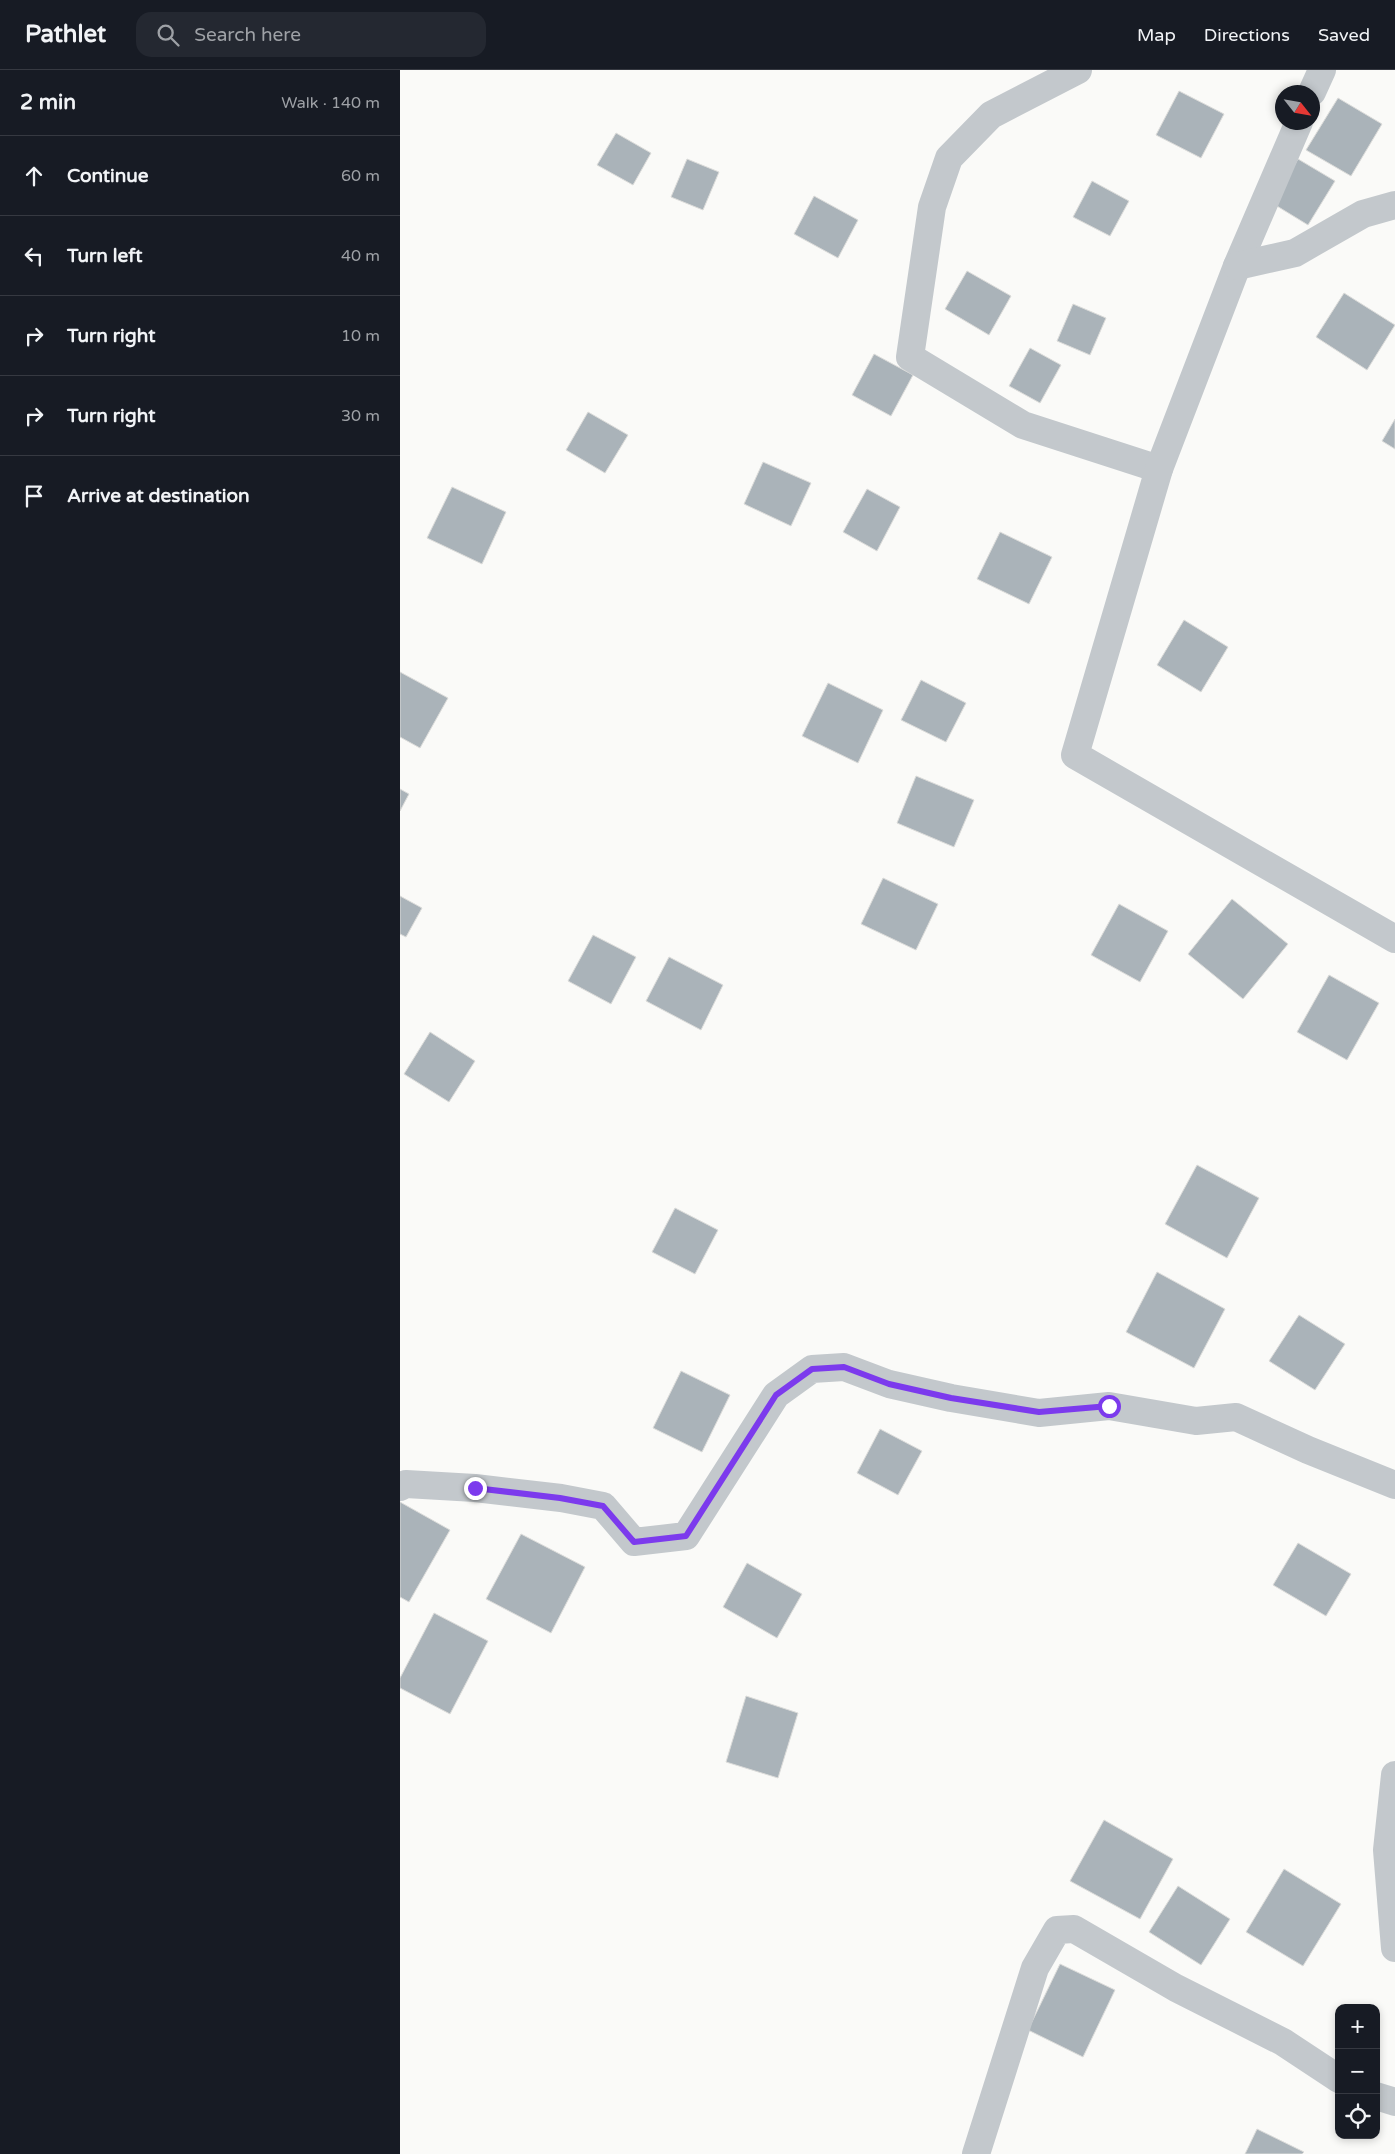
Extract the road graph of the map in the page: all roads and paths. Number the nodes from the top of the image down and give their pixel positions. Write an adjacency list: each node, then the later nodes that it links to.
1 (1078, 70): 7 (street)
2 (1322, 70): 3 (street)
3 (1315, 85)
4 (1296, 130): 6 (street)
5 (1395, 205): 6 (street)
6 (1237, 266): 7 (street)
7 (1159, 469): 8 (street)
8 (1395, 939)
9 (1395, 1485): 10 (street)
10 (400, 1487)
11 (1395, 1775): 12 (street)
12 (1395, 1948)
13 (1335, 2076): 16 (street)
14 (1380, 2097): 15 (street)
15 (1395, 2102)
16 (976, 2154)

